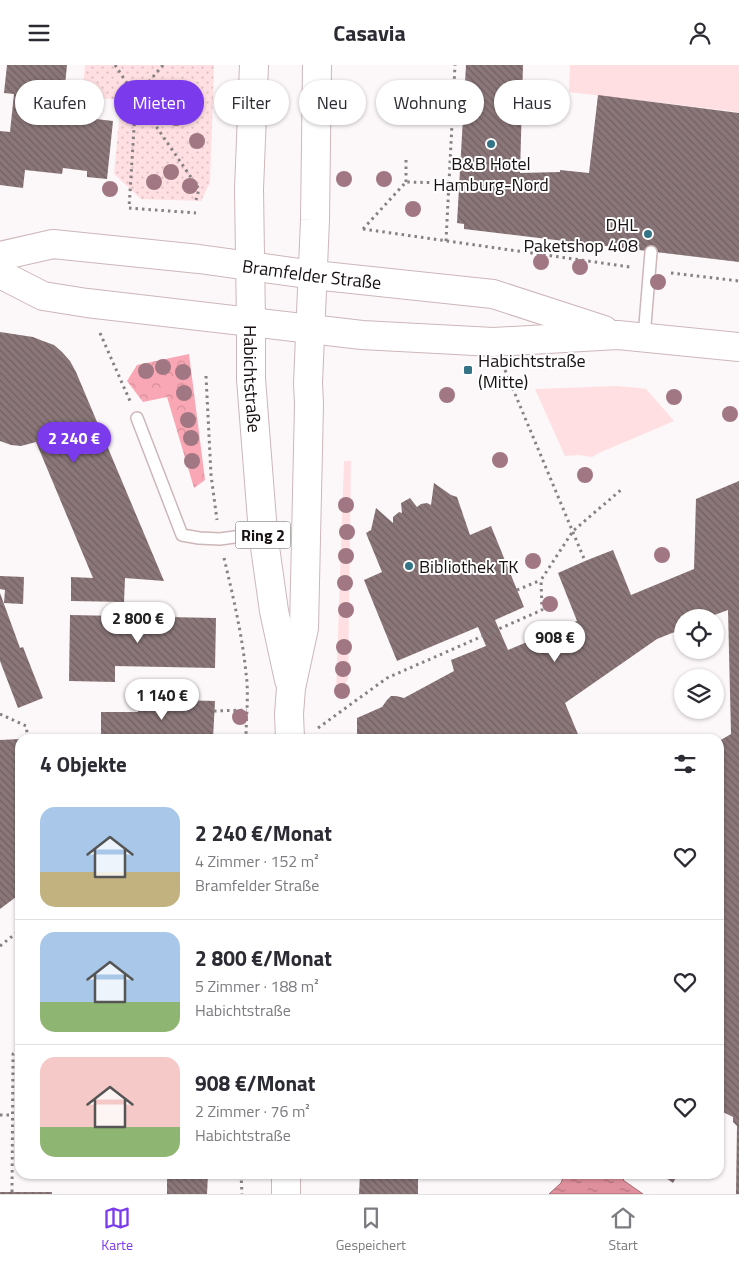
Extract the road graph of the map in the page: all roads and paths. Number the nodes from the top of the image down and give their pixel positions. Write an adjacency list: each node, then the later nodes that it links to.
1 (115, 65): 6 (path)
2 (163, 65): 7 (path)
3 (254, 65): 18 (main road, Habichtstraße / Ring 2)
4 (318, 65): 21 (main road, Habichtstraße / Ring 2)
5 (455, 65): 12 (path)
6 (125, 80)
7 (150, 80)
8 (134, 125): 14 (path)
9 (155, 125): 13 (path)
10 (406, 159): 11 (path)
11 (406, 182): 12 (path); 15 (path)
12 (449, 183): 15 (path)
13 (196, 200)
14 (196, 213)
15 (446, 241): 19 (path)
16 (651, 252): 19 (lane)
17 (0, 256): 18 (main road, Bramfelder Straße)
18 (250, 267): 21 (main road, Bramfelder Straße); 24 (main road, Habichtstraße / Ring 2)
19 (649, 270): 22 (path); 26 (lane)
20 (0, 274): 23 (main road, Bramfelder Straße)
21 (314, 275): 25 (main road, Habichtstraße / Ring 2); 26 (main road, Bramfelder Straße)
22 (739, 281)
23 (87, 303): 24 (main road, Bramfelder Straße); 29 (path)
24 (252, 322): 25 (main road, Bramfelder Straße); 32 (main road, Habichtstraße / Ring 2)
25 (310, 329): 27 (main road, Bramfelder Straße); 36 (main road, Habichtstraße / Ring 2)
26 (631, 336): 27 (main road, Bramfelder Straße); 28 (main road, Bramfelder Straße)
27 (493, 342): 31 (path)
28 (739, 347)
29 (137, 418): 32 (lane)
30 (622, 489): 31 (path)
31 (573, 531): 33 (path); 34 (path)
32 (263, 533): 36 (main road, Habichtstraße / Ring 2)
33 (585, 561)
34 (541, 580): 35 (path); 42 (path)
35 (517, 590)
36 (291, 688): 41 (main road, Habichtstraße / Ring 2)
37 (247, 710): 38 (path)
38 (214, 711)
39 (0, 714): 40 (path)
40 (27, 734)
41 (300, 734)
42 (304, 734)
43 (15, 934): 44 (path)
44 (0, 947)
45 (15, 1053): 47 (path)
46 (0, 1115): 47 (path)
47 (12, 1115): 50 (path)
48 (241, 1179): 51 (path)
49 (286, 1179): 52 (main road)
50 (12, 1192)
51 (242, 1194)
52 (286, 1194)

